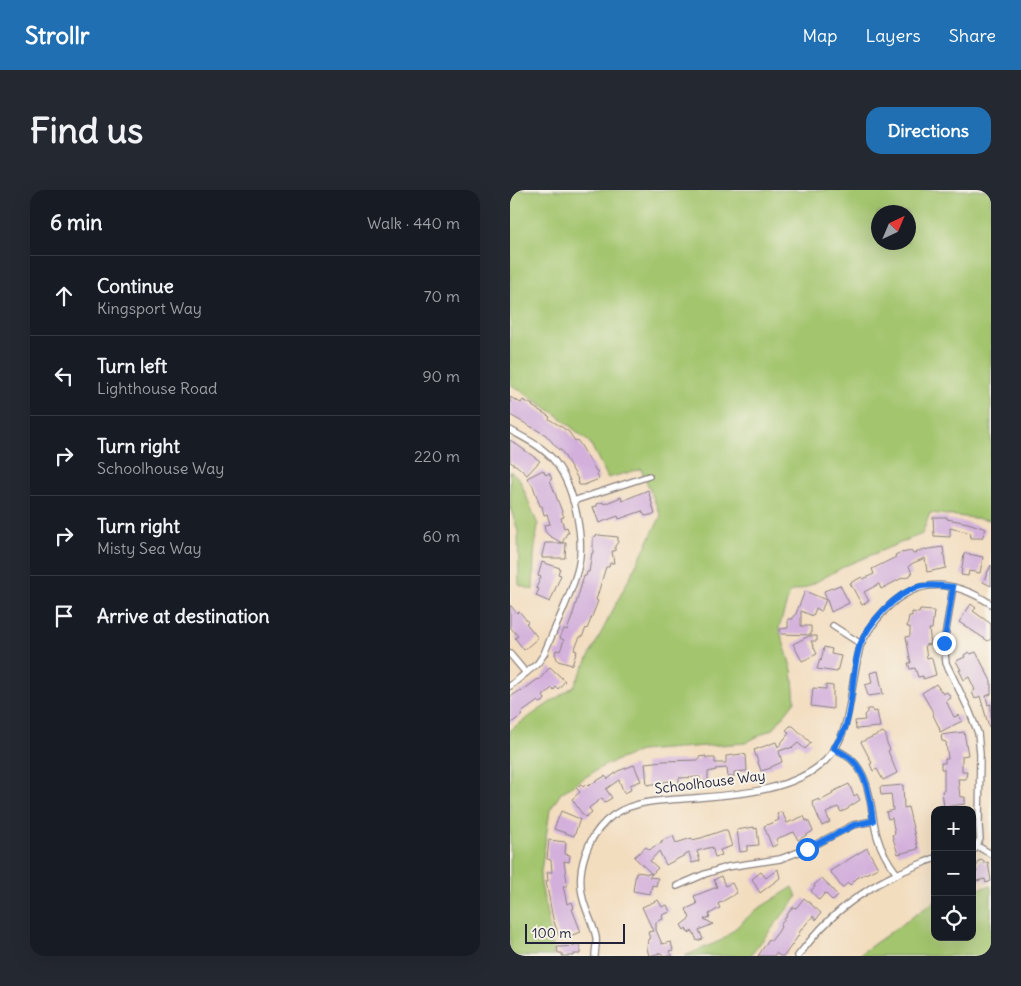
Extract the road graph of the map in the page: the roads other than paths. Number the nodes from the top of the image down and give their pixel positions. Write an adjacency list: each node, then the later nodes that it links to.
1 (510, 430): 3 (street)
2 (649, 476): 3 (street)
3 (573, 501): 9 (street)
4 (953, 587): 5 (street, Schoolhouse Way); 7 (street, Schoolhouse Way); 13 (street)
5 (991, 604)
6 (833, 626): 7 (street)
7 (860, 644): 11 (street, Schoolhouse Way)
8 (510, 654): 9 (street)
9 (526, 673): 10 (street)
10 (510, 686)
11 (834, 748): 12 (street); 19 (street, Schoolhouse Way)
12 (873, 821): 17 (street); 18 (street)
13 (976, 845)
14 (976, 849): 15 (street)
15 (991, 854)
16 (931, 860): 17 (street)
17 (897, 874): 20 (street)
18 (677, 886)
19 (595, 956)
20 (798, 956)

